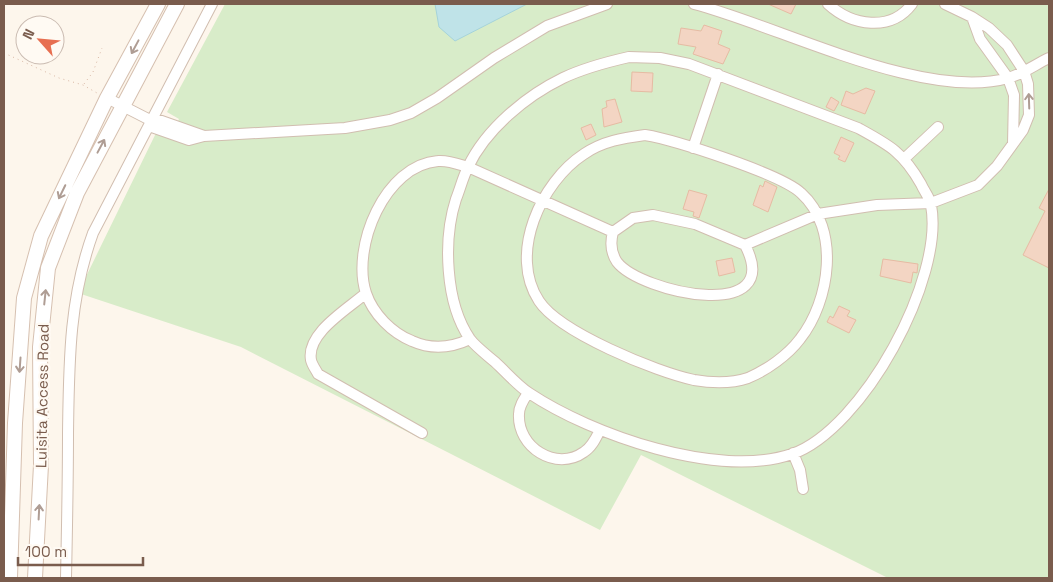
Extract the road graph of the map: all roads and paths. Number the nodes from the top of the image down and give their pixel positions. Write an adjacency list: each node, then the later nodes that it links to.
1 (158, 4): 17 (main road, Luisita Access Road, one-way to 17)
2 (177, 4): 18 (main road, Luisita Access Road)
3 (212, 4): 19 (street)
4 (607, 4): 19 (street)
5 (694, 4): 15 (street)
6 (828, 4): 7 (street)
7 (912, 4)
8 (945, 4): 9 (street)
9 (972, 17): 13 (street); 15 (street)
10 (102, 48): 16 (path)
11 (4, 53): 16 (path)
12 (1049, 58): 13 (street)
13 (1024, 71): 15 (street); 21 (street, one-way to 13)
14 (718, 74): 22 (street); 23 (street); 24 (street)
15 (1008, 78): 21 (street)
16 (83, 85): 17 (path)
17 (107, 98): 18 (street); 37 (main road, Luisita Access Road, one-way to 37)
18 (123, 106): 19 (street); 38 (main road, Luisita Access Road, one-way to 18)
19 (151, 121): 39 (street)
20 (938, 127): 23 (street)
21 (1013, 145): 26 (street)
22 (693, 148): 25 (street); 27 (street)
23 (905, 158): 26 (street)
24 (468, 167): 25 (street); 30 (street); 31 (street)
25 (543, 201): 27 (street); 28 (street)
26 (931, 203): 27 (street); 35 (street)
27 (818, 214): 29 (street)
28 (613, 232): 29 (street); 29 (street)
29 (744, 246)
30 (366, 293): 31 (street); 34 (street)
31 (470, 339): 32 (street)
32 (528, 393): 33 (street); 33 (street)
33 (600, 430): 35 (street)
34 (422, 433)
35 (793, 453): 36 (street)
36 (803, 488)
37 (10, 578)
38 (35, 578)
39 (66, 578)

